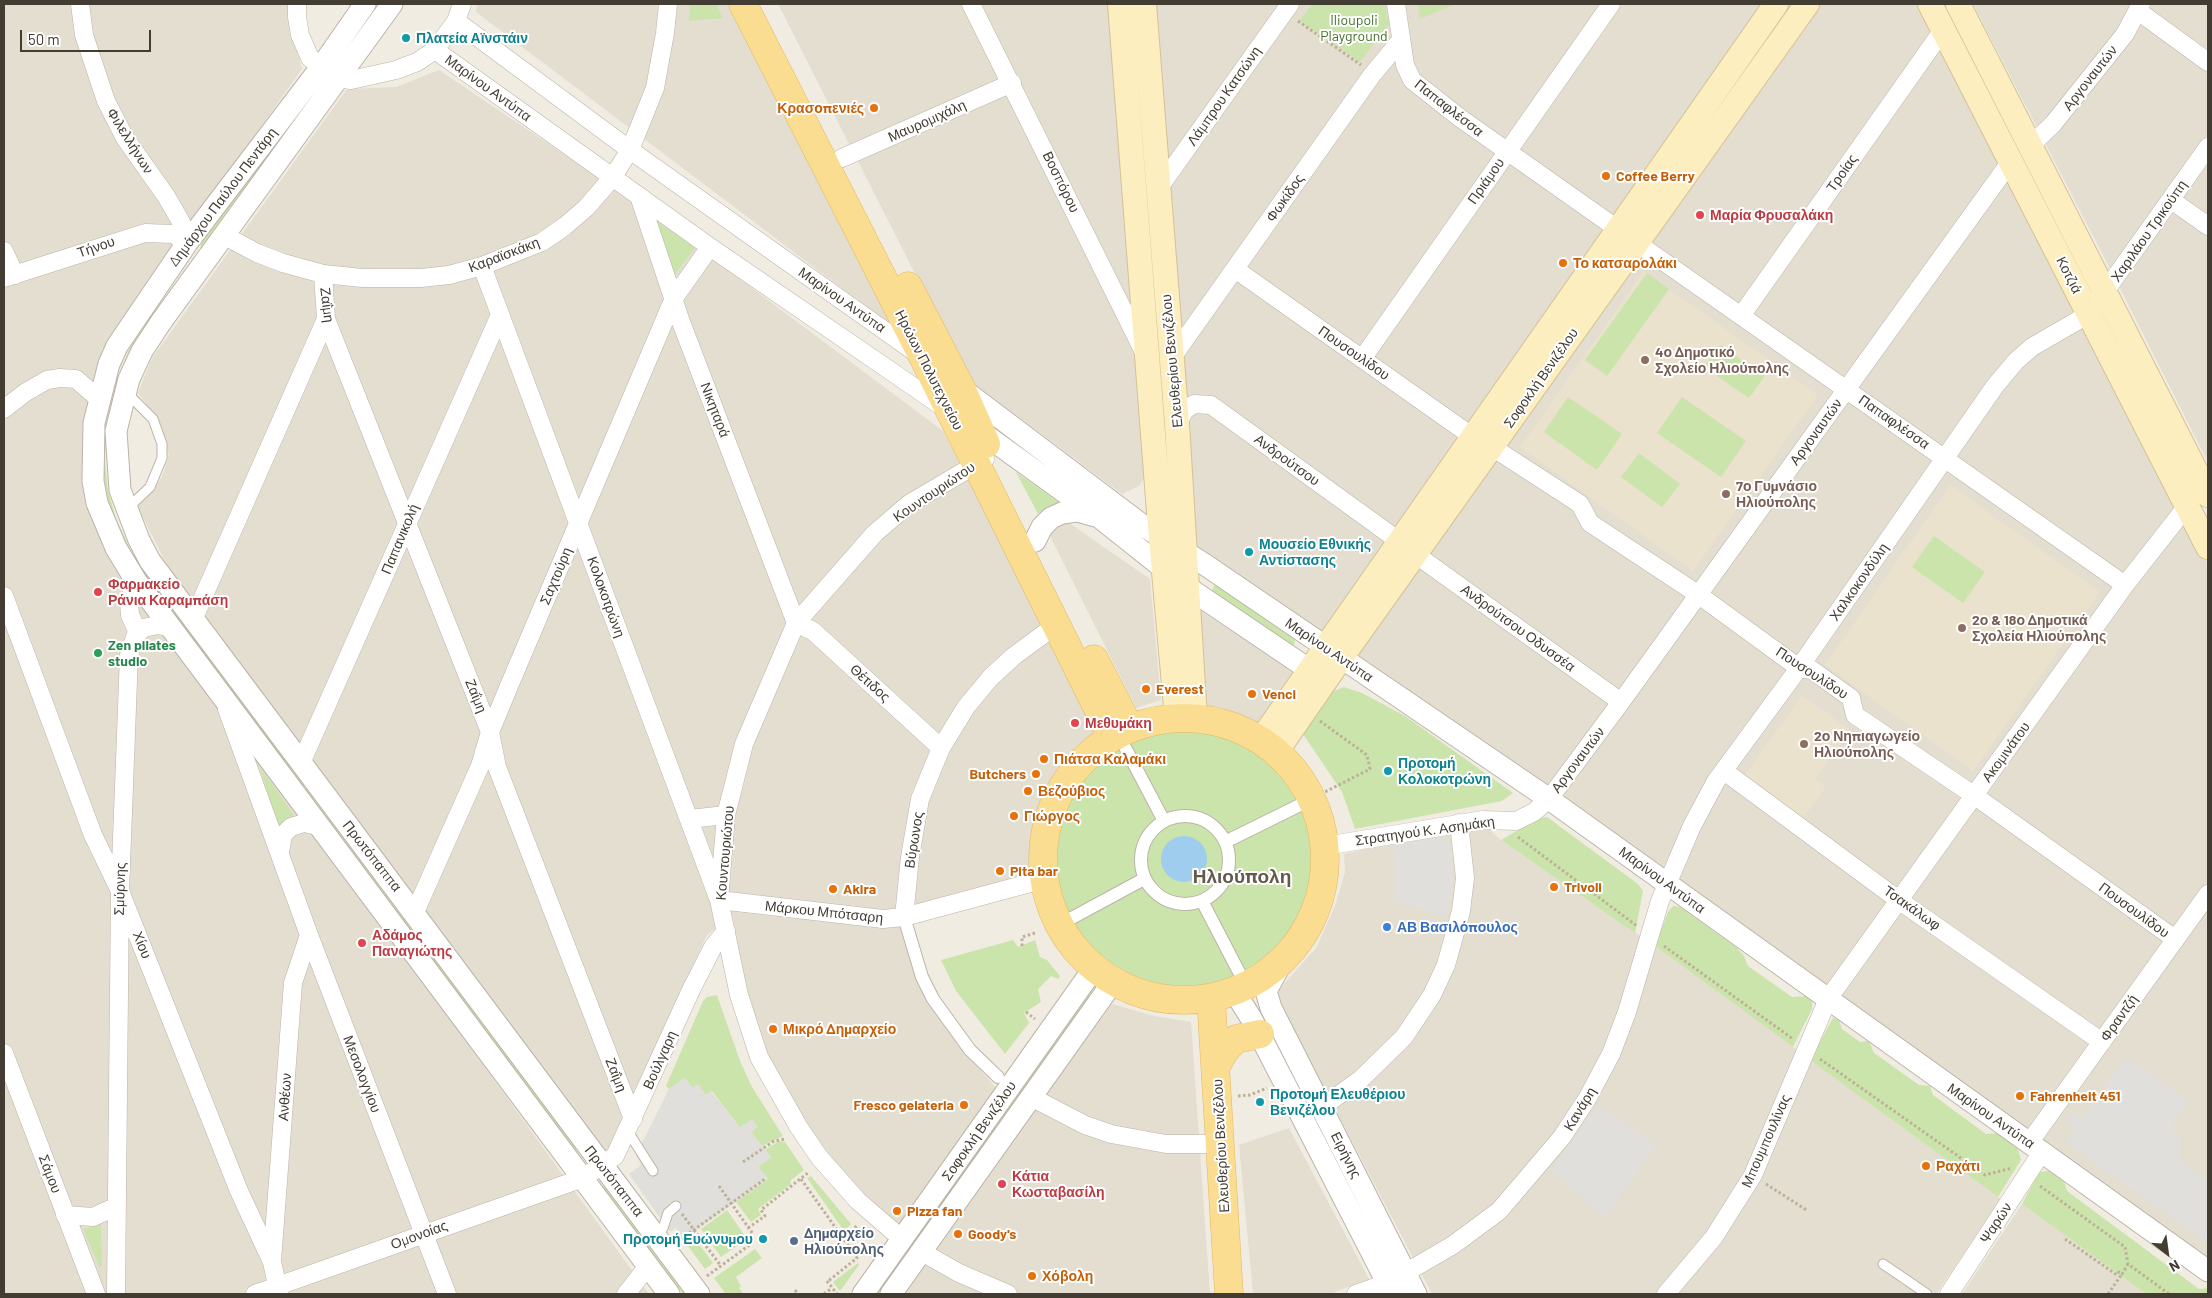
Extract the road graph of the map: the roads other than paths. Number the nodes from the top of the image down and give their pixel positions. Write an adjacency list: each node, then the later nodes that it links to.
1 (80, 4): 41 (street, Φιλελλήνων)
2 (297, 4): 25 (street)
3 (365, 4): 25 (street, Δημάρχου Παύλου Πεντάρη)
4 (392, 4): 26 (street, Δημάρχου Παύλου Πεντάρη)
5 (462, 4): 20 (street)
6 (668, 4): 30 (street, Καραϊσκάκη)
7 (743, 4): 56 (main road, Ηρώων Πολυτεχνείου)
8 (764, 4): 32 (main road, Ηρώων Πολυτεχνείου)
9 (971, 4): 27 (street, Βοσπόρου)
10 (1120, 4): 57 (main road, Ελευθερίου Βενιζέλου)
11 (1144, 4): 35 (main road, Ελευθερίου Βενιζέλου)
12 (1396, 4): 22 (street, Παπαφλέσσα)
13 (1611, 4): 31 (street, Πριάμου)
14 (1776, 4): 40 (main road, Σοφοκλή Βενιζέλου)
15 (1807, 4): 40 (main road, Σοφοκλή Βενιζέλου)
16 (1930, 4): 21 (main road, Κοτζιά)
17 (1960, 5): 28 (main road, Κοτζιά)
18 (2140, 8): 24 (street); 28 (street, Αργοναυτών)
19 (1292, 11): 35 (street, Λάμπρου Κατσώνη)
20 (456, 21): 23 (street); 30 (street, Μαρίνου Αντύπα)
21 (1944, 30): 33 (main road, Κοτζιά); 53 (street, Τροίας)
22 (1401, 40): 31 (street, Παπαφλέσσα); 45 (street, Φωκίδος)
23 (435, 50): 26 (street); 34 (street, Μαρίνου Αντύπα)
24 (2208, 62)
25 (320, 67): 26 (street); 41 (street, Δημάρχου Παύλου Πεντάρη)
26 (339, 78): 39 (street, Δημάρχου Παύλου Πεντάρη)
27 (1012, 83): 32 (street, Μαυρομιχάλη); 57 (street, Βοσπόρου)
28 (2030, 146): 49 (main road, Κοτζιά)
29 (2208, 147): 37 (street, Χαριλάου Τρικούπη)
30 (630, 150): 34 (street, Καραϊσκάκη); 56 (street, Μαρίνου Αντύπα)
31 (1506, 152): 40 (street, Παπαφλέσσα); 55 (street, Πριάμου)
32 (842, 158): 60 (main road, Ηρώων Πολυτεχνείου)
33 (2011, 161): 51 (main road, Κοτζιά); 58 (street, Αργοναυτών)
34 (612, 178): 36 (street, Μαρίνου Αντύπα); 44 (street, Καραϊσκάκη)
35 (1158, 189): 57 (main road, Ελευθερίου Βενιζέλου)
36 (639, 196): 42 (street, Μαρίνου Αντύπα); 50 (street, Νικηταρά)
37 (2170, 200): 38 (street); 49 (street, Χαριλάου Τρικούπη)
38 (2208, 226)
39 (224, 236): 46 (street, Καραϊσκάκη); 48 (street, Δημάρχου Παύλου Πεντάρη)
40 (1628, 237): 53 (street, Παπαφλέσσα); 64 (main road, Σοφοκλή Βενιζέλου)
41 (187, 243): 47 (street, Τήνου); 48 (street); 61 (street, Δημάρχου Παύλου Πεντάρη)
42 (710, 247): 50 (street, Σαχτούρη); 60 (street, Μαρίνου Αντύπα)
43 (4, 251): 47 (street)
44 (482, 266): 46 (street, Καραϊσκάκη); 52 (street, Κολοκοτρώνη)
45 (1235, 269): 55 (street, Πουσουλίδου); 57 (street, Φωκίδος)
46 (323, 274): 54 (street, Ζαΐμη)
47 (9, 276)
48 (195, 276): 59 (street, Δημάρχου Παύλου Πεντάρη)
49 (2104, 293): 51 (street, Χαριλάου Τρικούπη); 67 (main road, Κοτζιά)
50 (674, 298): 72 (street, Σαχτούρη); 85 (street, Νικηταρά)
51 (2089, 314): 66 (street, Χαλκοκονδύλη); 68 (main road, Κοτζιά)
52 (500, 316): 71 (street, Παπανικολή); 72 (street, Κολοκοτρώνη)
53 (1741, 316): 58 (street, Παπαφλέσσα)
54 (326, 319): 71 (street, Ζαΐμη); 84 (street)
55 (1362, 358): 64 (street, Πουσουλίδου)
56 (924, 359): 60 (main road, Ηρώων Πολυτεχνείου)
57 (1160, 359): 63 (main road, Ελευθερίου Βενιζέλου); 73 (main road, Ελευθερίου Βενιζέλου)
58 (1846, 389): 66 (street, Παπαφλέσσα); 82 (street, Αργοναυτών)
59 (126, 391): 69 (street, Πρωτόπαππα); 69 (lane)
60 (955, 399): 65 (main road, Ηρώων Πολυτεχνείου); 73 (street, Μαρίνου Αντύπα)
61 (99, 400): 62 (street); 79 (street, Πρωτόπαππα)
62 (4, 409)
63 (1177, 424): 76 (street, Ανδρούτσου); 77 (main road, Ελευθερίου Βενιζέλου)
64 (1482, 442): 76 (main road, Σοφοκλή Βενιζέλου); 82 (street, Πουσουλίδου)
65 (983, 450): 70 (street, Μαρίνου Αντύπα); 74 (main road, Ηρώων Πολυτεχνείου); 85 (street, Κουντουριώτου); 86 (main road, Ηρώων Πολυτεχνείου)
66 (1946, 459): 80 (street, Παπαφλέσσα); 90 (street, Χαλκοκονδύλη)
67 (2206, 484)
68 (2187, 506): 75 (main road, Κοτζιά); 80 (street, Ακομινάτου)
69 (126, 510): 84 (street, Πρωτόπαππα)
70 (1099, 517): 74 (street); 78 (street, Μαρίνου Αντύπα)
71 (407, 522): 95 (street, Ζαΐμη); 99 (street, Παπανικολή)
72 (578, 523): 95 (street, Σαχτούρη); 105 (street, Κολοκοτρώνη)
73 (1161, 538): 77 (street, Μαρίνου Αντύπα); 78 (main road, Ελευθερίου Βενιζέλου)
74 (1035, 541): 96 (main road, Ηρώων Πολυτεχνείου)
75 (2208, 547)
76 (1407, 548): 89 (main road, Σοφοκλή Βενιζέλου); 93 (street, Ανδρούτσου Οδυσσέα)
77 (1186, 553): 81 (main road, Ελευθερίου Βενιζέλου); 89 (street, Μαρίνου Αντύπα)
78 (1164, 567): 81 (street, Μαρίνου Αντύπα); 94 (main road, Ελευθερίου Βενιζέλου)
79 (136, 581): 87 (street, Πρωτόπαππα); 88 (street)
80 (2125, 586): 101 (street, Ακομινάτου)
81 (1187, 587): 91 (street, Μαρίνου Αντύπα); 94 (main road, Ελευθερίου Βενιζέλου)
82 (1699, 595): 90 (street, Πουσουλίδου); 93 (street, Αργοναυτών)
83 (4, 596): 115 (street, Χίου)
84 (193, 620): 99 (street, Πρωτόπαππα)
85 (796, 623): 98 (street, Θέτιδος); 104 (street, Κουντουριώτου)
86 (1056, 625): 96 (main road, Ηρώων Πολυτεχνείου); 98 (street, Βύρωνος)
87 (170, 628): 88 (street); 92 (street, Πρωτόπαππα)
88 (138, 634): 115 (street, Σμύρνης)
89 (1333, 653): 91 (main road, Σοφοκλή Βενιζέλου); 102 (street, Μαρίνου Αντύπα)
90 (1799, 668): 100 (street, Χαλκοκονδύλη); 101 (street, Πουσουλίδου)
91 (1317, 676): 97 (main road, Σοφοκλή Βενιζέλου)
92 (222, 697): 108 (street, Πρωτόπαππα); 111 (street, Μεσολογγίου)
93 (1621, 702): 102 (street, Αργοναυτών)
94 (1186, 719): 96 (main road); 97 (main road)
95 (490, 732): 120 (street, Σαχτούρη); 137 (street, Ζαΐμη)
96 (1123, 739): 106 (street); 112 (main road)
97 (1269, 746): 110 (main road)
98 (941, 748): 121 (street, Βύρωνος)
99 (300, 763): 120 (street, Πρωτόπαππα)
100 (1724, 771): 114 (street, Χαλκοκονδύλη); 118 (street, Τσακάλωφ)
101 (1975, 796): 118 (street, Ακομινάτου); 125 (street, Πουσουλίδου)
102 (1549, 799): 107 (street, Στρατηγού Κ. Ασημάκη); 114 (street, Μαρίνου Αντύπα)
103 (1304, 803): 109 (street)
104 (726, 815): 105 (street); 117 (street, Κουντουριώτου)
105 (689, 819): 117 (street, Κολοκοτρώνη)
106 (1164, 821): 109 (street); 113 (street)
107 (1459, 823): 110 (street, Στρατηγού Κ. Ασημάκη); 136 (street)
108 (318, 826): 111 (street); 142 (street, Πρωτόπαππα)
109 (1225, 842): 119 (street)
110 (1325, 846): 126 (main road)
111 (280, 852): 124 (street, Μεσολογγίου)
112 (1045, 879): 121 (street, Μάρκου Μπότσαρη); 127 (main road)
113 (1144, 879): 119 (street); 122 (street)
114 (1668, 884): 129 (street, Μαρίνου Αντύπα); 154 (street, Κανάρη)
115 (120, 891): 144 (street, Σμύρνης); 150 (street, Χίου)
116 (2208, 894): 125 (street, Φραντζή)
117 (719, 900): 121 (street, Μάρκου Μπότσαρη); 123 (street, Κουντουριώτου)
118 (1900, 900): 129 (street, Ακομινάτου); 131 (street, Τσακάλωφ)
119 (1202, 901): 128 (street)
120 (415, 912): 140 (street, Πρωτόπαππα)
121 (904, 917): 134 (street, Βύρωνος)
122 (1068, 920)
123 (726, 932): 137 (street, Βούλγαρη); 148 (street, Κουντουριώτου)
124 (309, 935): 146 (street, Μεσολογγίου); 150 (street, Ανθέων)
125 (2175, 939): 131 (street, Φραντζή)
126 (1282, 962): 128 (main road); 136 (street, Ειρήνης)
127 (1103, 975): 128 (main road); 135 (street, Σοφοκλή Βενιζέλου); 148 (street, Σοφοκλή Βενιζέλου)
128 (1229, 988): 130 (street, Ειρήνης); 133 (main road, Ελευθερίου Βενιζέλου)
129 (1828, 999): 139 (street, Μαρίνου Αντύπα); 157 (street, Μπουμπουλίνας)
130 (1260, 1034): 133 (main road); 154 (street, Ειρήνης)
131 (2102, 1042): 139 (street, Φραντζή)
132 (4, 1053): 145 (street, Σάμου)
133 (1216, 1066): 138 (main road, Ελευθερίου Βενιζέλου)
134 (998, 1077)
135 (1031, 1097): 138 (street); 149 (street, Σοφοκλή Βενιζέλου)
136 (1322, 1107): 154 (street, Ειρήνης)
137 (630, 1124): 140 (street, Βούλγαρη); 141 (lane)
138 (1220, 1144): 167 (main road, Ελευθερίου Βενιζέλου)
139 (2036, 1147): 153 (street, Μαρίνου Αντύπα); 171 (street, Ψαρών)
140 (602, 1166): 142 (street, Βούλγαρη); 147 (street, Πρωτόπαππα)
141 (653, 1171)
142 (583, 1178): 146 (street, Ομονοίας); 152 (street, Πρωτόπαππα)
143 (676, 1206): 147 (lane)
144 (115, 1207): 145 (street); 159 (street, Σμύρνης)
145 (66, 1214): 158 (street, Σάμου)
146 (423, 1233): 156 (street, Ομονοίας); 161 (street, Μεσολογγίου)
147 (656, 1235): 155 (street, Πρωτόπαππα)
148 (902, 1239): 164 (street, Σοφοκλή Βενιζέλου)
149 (922, 1252): 165 (street, Σοφοκλή Βενιζέλου); 166 (street)
150 (272, 1262): 156 (street, Χίου)
151 (1883, 1264): 170 (lane)
152 (648, 1266): 162 (street); 163 (street, Πρωτόπαππα)
153 (2208, 1271)
154 (1395, 1284): 168 (street, Κανάρη); 169 (street, Ειρήνης)
155 (703, 1285)
156 (278, 1290): 160 (street, Ομονοίας)
157 (1673, 1292)
158 (96, 1294)
159 (116, 1294)
160 (255, 1294)
161 (447, 1294)
162 (626, 1294)
163 (669, 1294)
164 (863, 1294)
165 (892, 1294)
166 (1008, 1294)
167 (1230, 1294)
168 (1356, 1294)
169 (1416, 1294)
170 (1927, 1294)
171 (1949, 1294)

